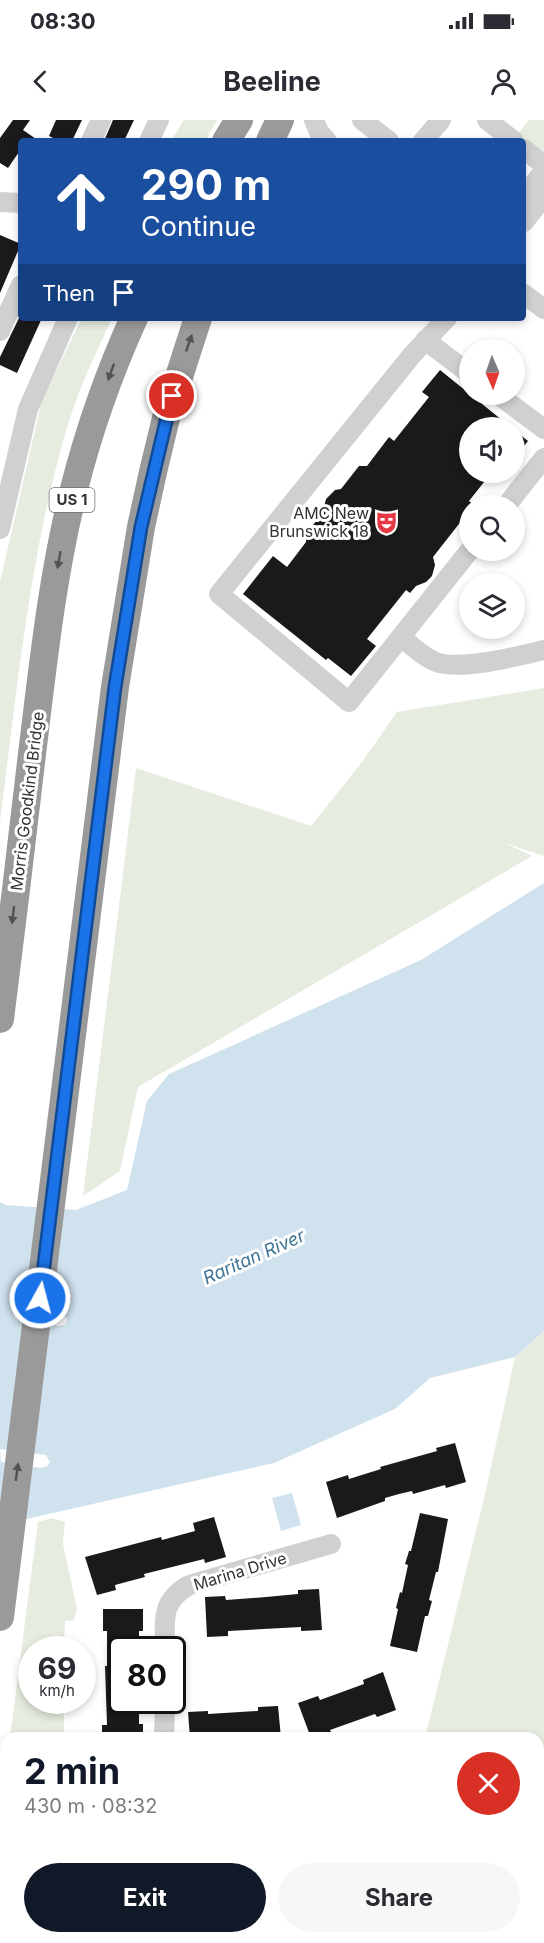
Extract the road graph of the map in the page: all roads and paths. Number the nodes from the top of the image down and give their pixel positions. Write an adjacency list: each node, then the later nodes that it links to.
1 (101, 120): 10 (street)
2 (159, 120): 11 (street)
3 (239, 120): 12 (highway)
4 (280, 120): 13 (highway)
5 (314, 120): 14 (street)
6 (362, 120): 9 (street)
7 (441, 120): 15 (street)
8 (487, 120): 16 (street)
9 (386, 128)
10 (92, 138)
11 (150, 138)
12 (228, 138)
13 (271, 138)
14 (324, 138)
15 (426, 138)
16 (510, 138)
17 (526, 151): 18 (street)
18 (544, 165)
19 (544, 171): 20 (street)
20 (532, 198): 23 (street)
21 (0, 202): 22 (street)
22 (18, 203)
23 (526, 216)
24 (18, 292): 31 (street)
25 (526, 296): 26 (street)
26 (544, 309)
27 (67, 321): 38 (street)
28 (133, 321): 42 (highway, Morris Goodkind Bridge / US 1, one-way to 42)
29 (197, 321): 44 (highway, one-way to 29)
30 (444, 321): 32 (street)
31 (0, 332)
32 (425, 340): 33 (street); 40 (street)
33 (459, 366)
34 (512, 405): 35 (street)
35 (544, 429)
36 (544, 458): 37 (street)
37 (515, 495)
38 (0, 529)
39 (461, 561): 40 (street)
40 (401, 637): 41 (street)
41 (544, 650)
42 (0, 1019)
43 (331, 1544): 45 (street, Marina Drive)
44 (0, 1617)
45 (165, 1636)
46 (165, 1714): 47 (street)
47 (164, 1732)

